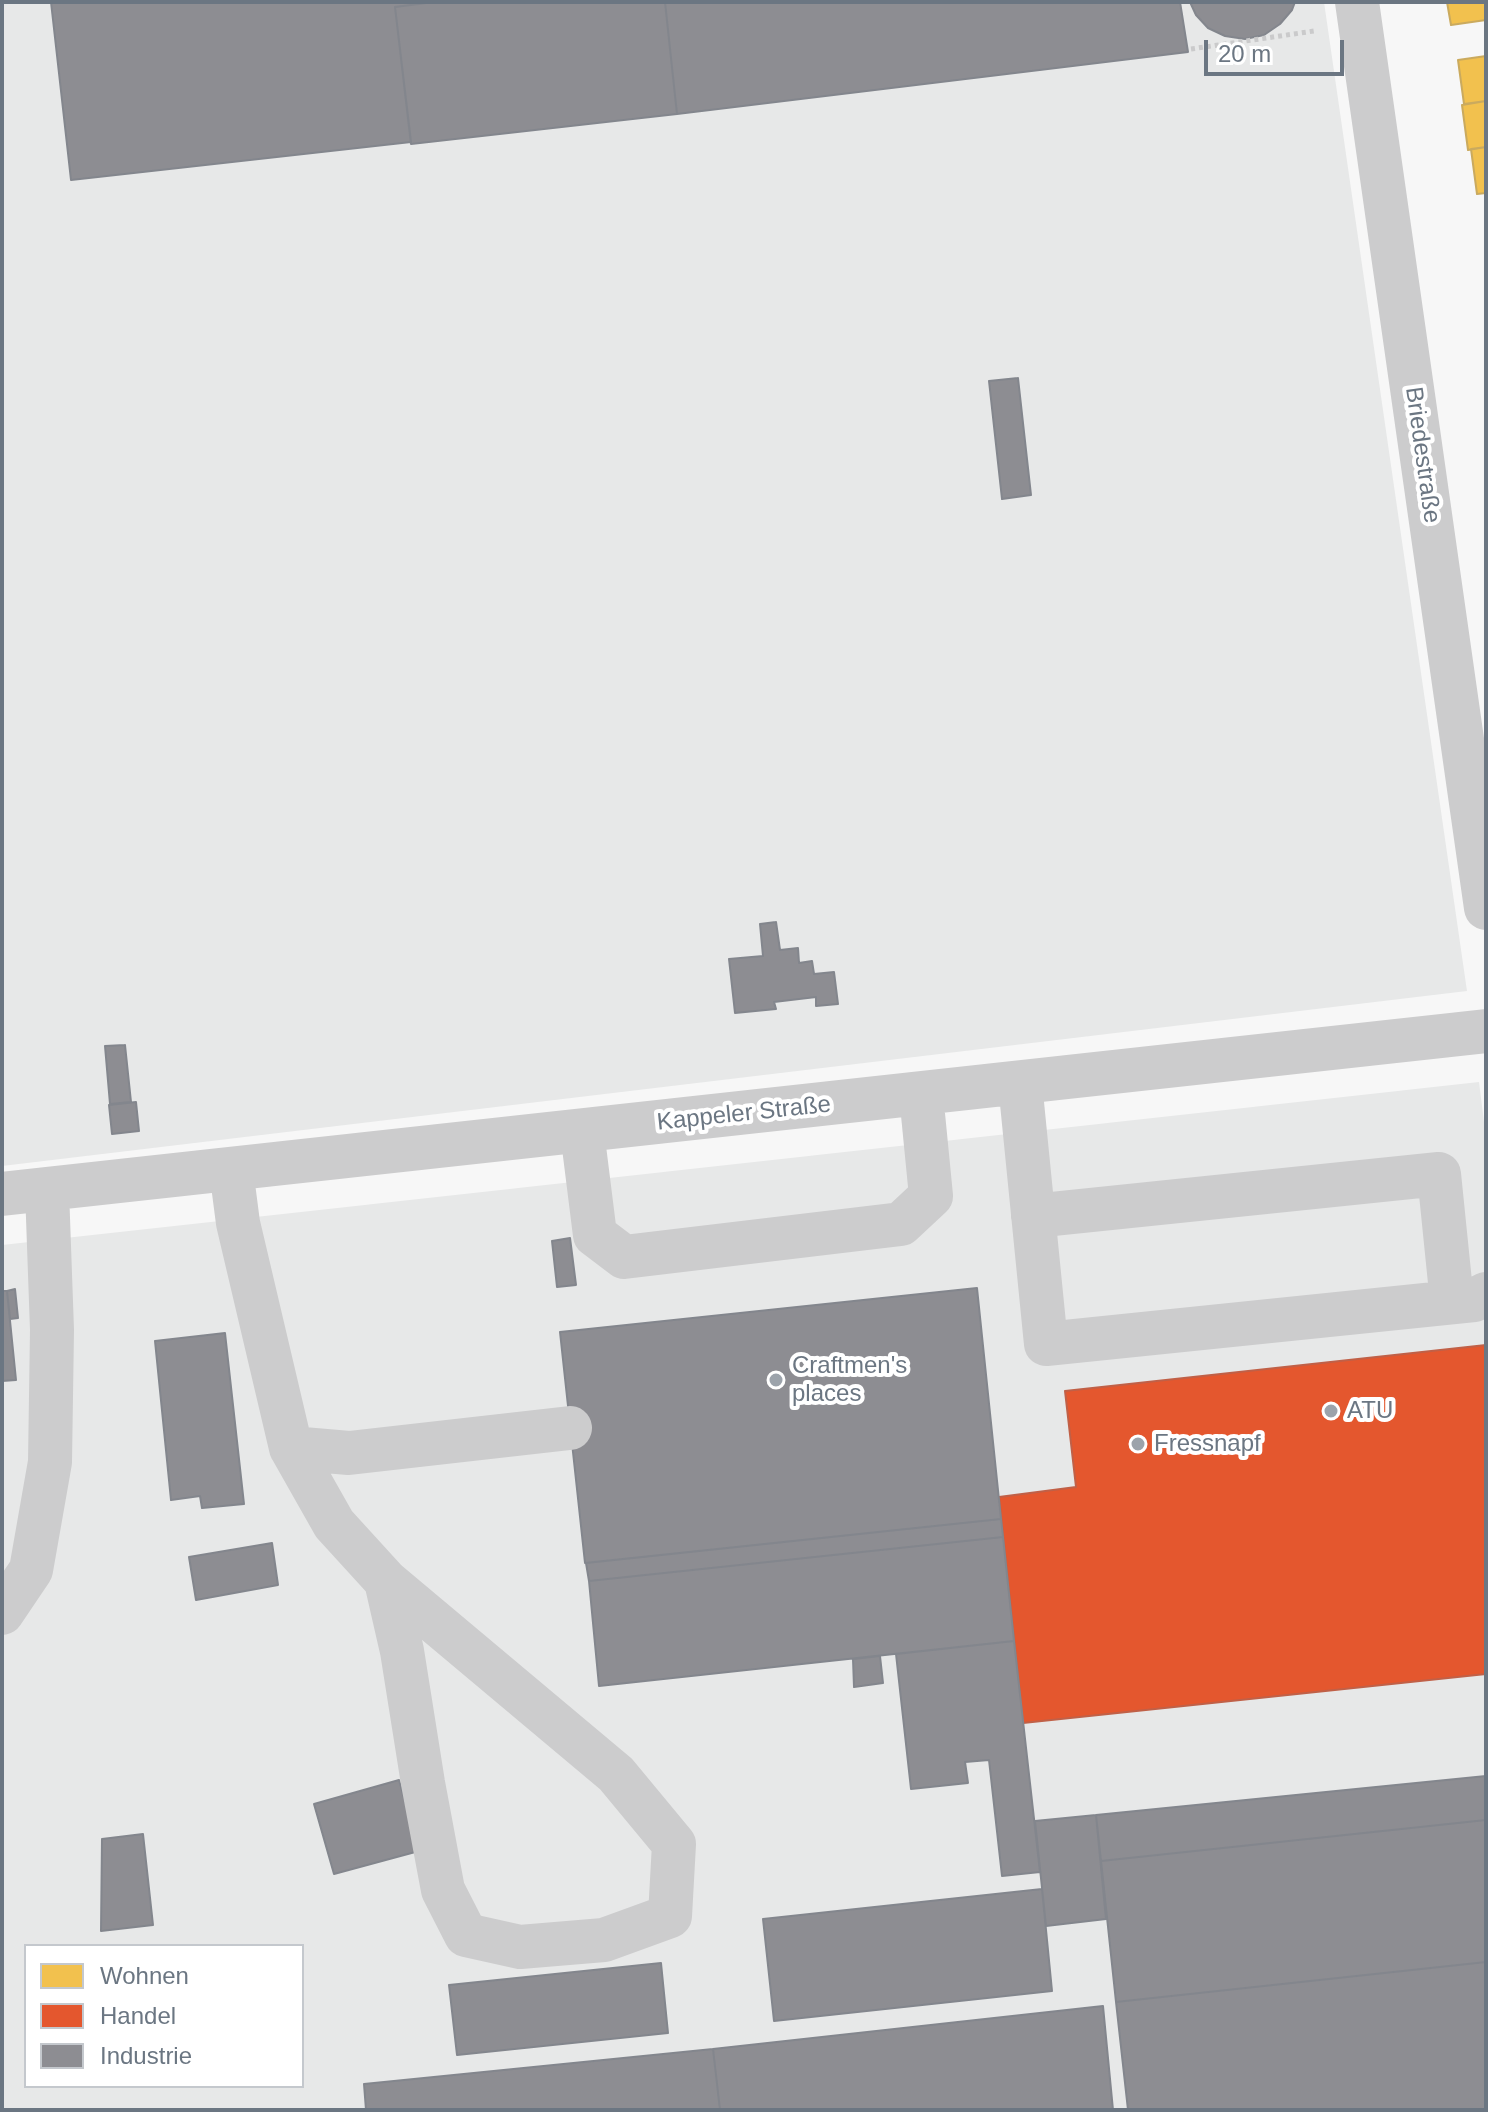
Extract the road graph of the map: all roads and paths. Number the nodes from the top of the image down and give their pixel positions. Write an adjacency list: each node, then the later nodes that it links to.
1 (1357, 2): 4 (street, Briedestraße)
2 (1314, 30): 3 (path)
3 (1191, 49)
4 (1486, 908)
5 (1486, 1031): 6 (street, Kappeler Straße)
6 (1020, 1083): 7 (street, Kappeler Straße); 12 (street)
7 (921, 1094): 8 (street, Kappeler Straße); 8 (street)
8 (582, 1131): 9 (street, Kappeler Straße)
9 (231, 1169): 10 (street, Kappeler Straße); 15 (street)
10 (47, 1190): 11 (street, Kappeler Straße); 17 (street)
11 (2, 1194)
12 (1033, 1216): 13 (street); 13 (street)
13 (1469, 1298)
14 (570, 1428): 15 (street)
15 (291, 1448): 16 (street)
16 (386, 1581): 16 (street)
17 (2, 1613)

